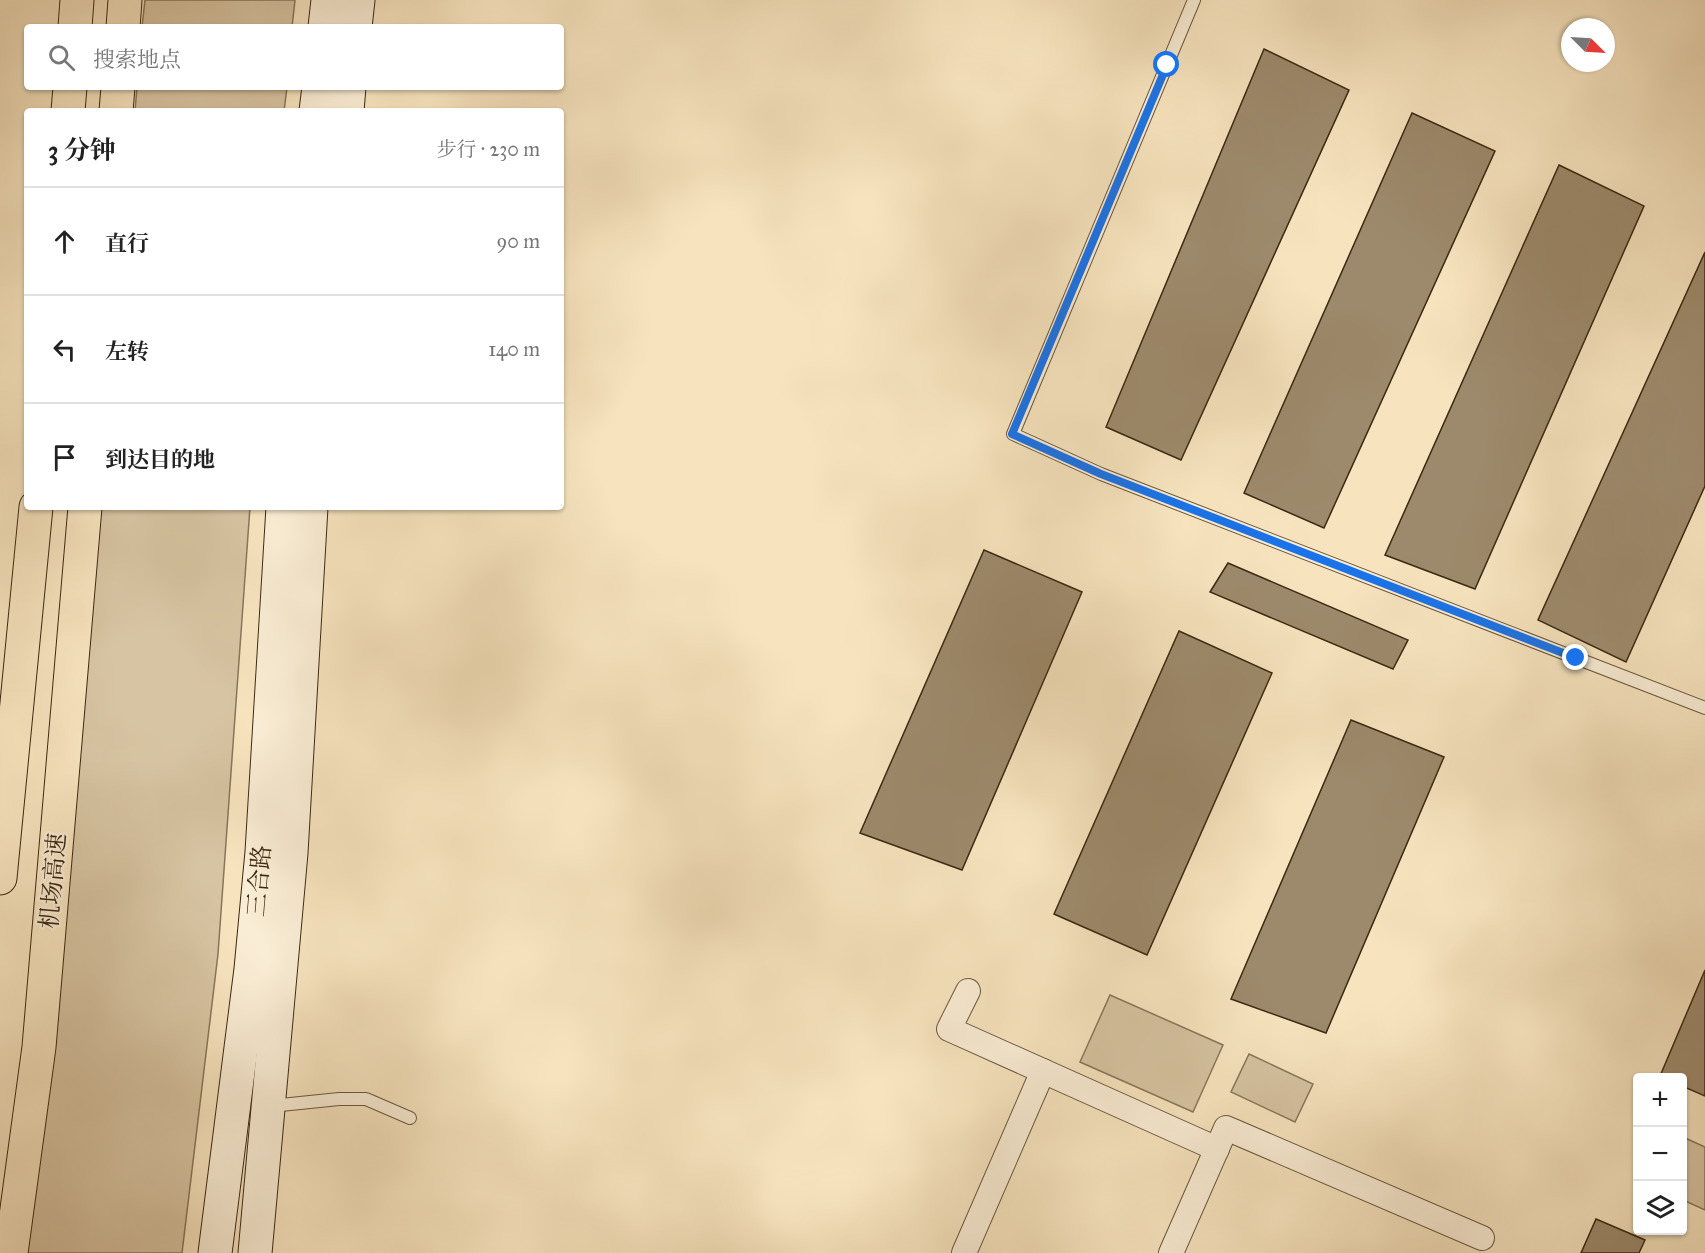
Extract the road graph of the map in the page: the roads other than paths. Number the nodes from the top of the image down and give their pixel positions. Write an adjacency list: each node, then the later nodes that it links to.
1 (65, 0): 7 (highway)
2 (77, 0): 8 (highway)
3 (125, 0): 9 (highway)
4 (328, 0): 10 (main road)
5 (358, 0): 11 (main road)
6 (1194, 0): 26 (lane)
7 (64, 24)
8 (75, 24)
9 (123, 24)
10 (325, 24)
11 (355, 24)
12 (63, 90): 17 (highway)
13 (70, 90): 18 (highway)
14 (118, 90): 19 (highway)
15 (318, 90): 20 (main road)
16 (349, 90): 21 (main road)
17 (63, 108)
18 (68, 108)
19 (116, 108)
20 (316, 108)
21 (347, 108)
22 (36, 510): 27 (highway)
23 (86, 510): 34 (highway, 机场高速)
24 (283, 510): 35 (main road, 三合路)
25 (311, 510): 30 (main road, 三合路)
26 (1705, 708)
27 (0, 878)
28 (968, 991): 29 (street)
29 (1043, 1071): 32 (street); 37 (street)
30 (269, 1106): 31 (lane); 36 (main road, 三合路)
31 (410, 1118)
32 (1217, 1149): 33 (street); 38 (street)
33 (1482, 1238)
34 (12, 1253)
35 (215, 1253)
36 (255, 1253)
37 (964, 1253)
38 (1171, 1253)

